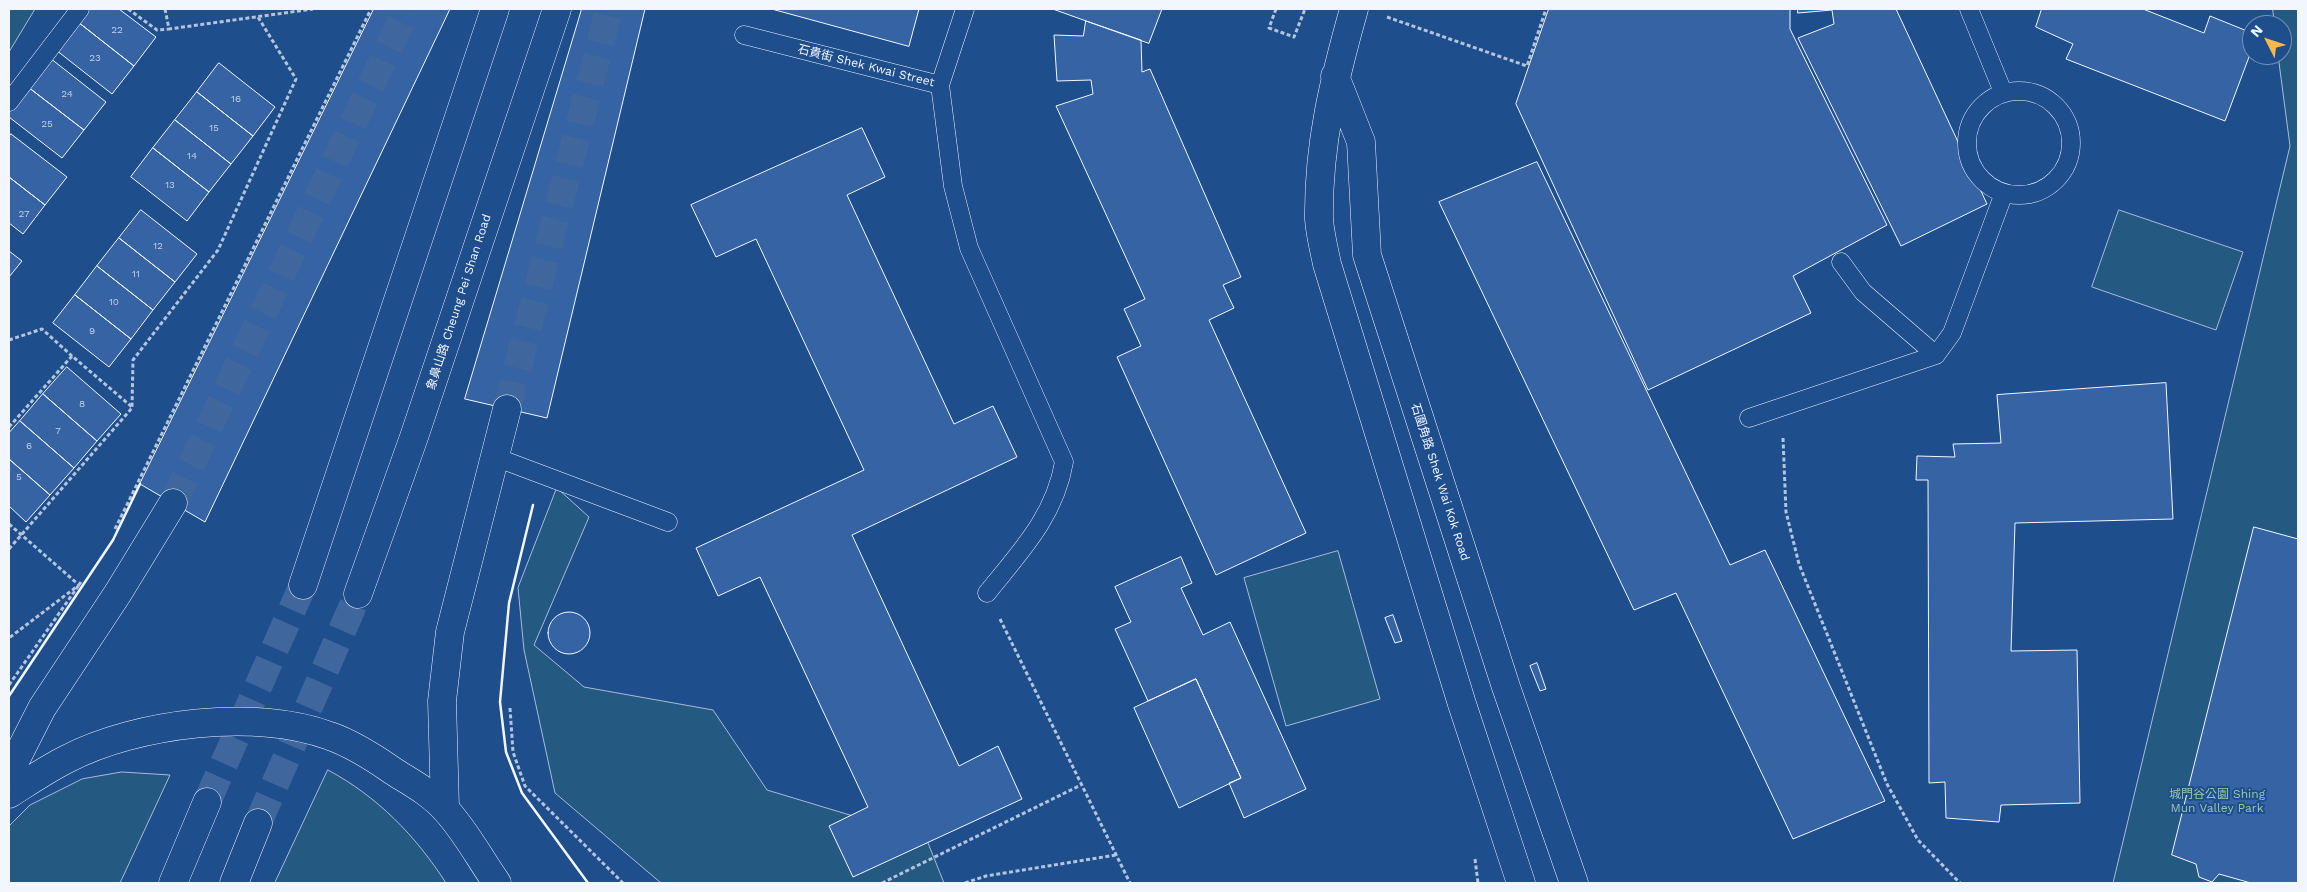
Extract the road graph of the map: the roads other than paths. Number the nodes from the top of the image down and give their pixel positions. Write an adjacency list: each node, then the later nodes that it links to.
1 (80, 9): 11 (lane)
2 (495, 9): 20 (main road)
3 (557, 9): 22 (main road, 象鼻山路 Cheung Pei Shan Road)
4 (964, 9): 9 (lane, 石貴街 Shek Kwai Street)
5 (1354, 9): 8 (main road)
6 (1969, 9): 10 (lane)
7 (744, 35): 9 (lane, 石貴街 Shek Kwai Street)
8 (1335, 76): 31 (main road); 32 (main road, 石圍角路 Shek Wai Kok Road)
9 (940, 85): 21 (lane)
10 (2003, 92): 12 (lane); 12 (lane)
11 (9, 102)
12 (2004, 193): 14 (lane)
13 (1841, 262): 14 (lane)
14 (1936, 355): 16 (lane)
15 (507, 409): 17 (main road)
16 (1749, 418)
17 (495, 457): 19 (lane); 26 (main road)
18 (173, 503): 23 (main road)
19 (668, 522)
20 (303, 585)
21 (988, 593)
22 (358, 594)
23 (9, 773)
24 (9, 794): 26 (main road)
25 (207, 802): 28 (main road)
26 (444, 808): 30 (main road)
27 (258, 822): 29 (main road)
28 (173, 883)
29 (234, 883)
30 (497, 883)
31 (1521, 883)
32 (1574, 883)

